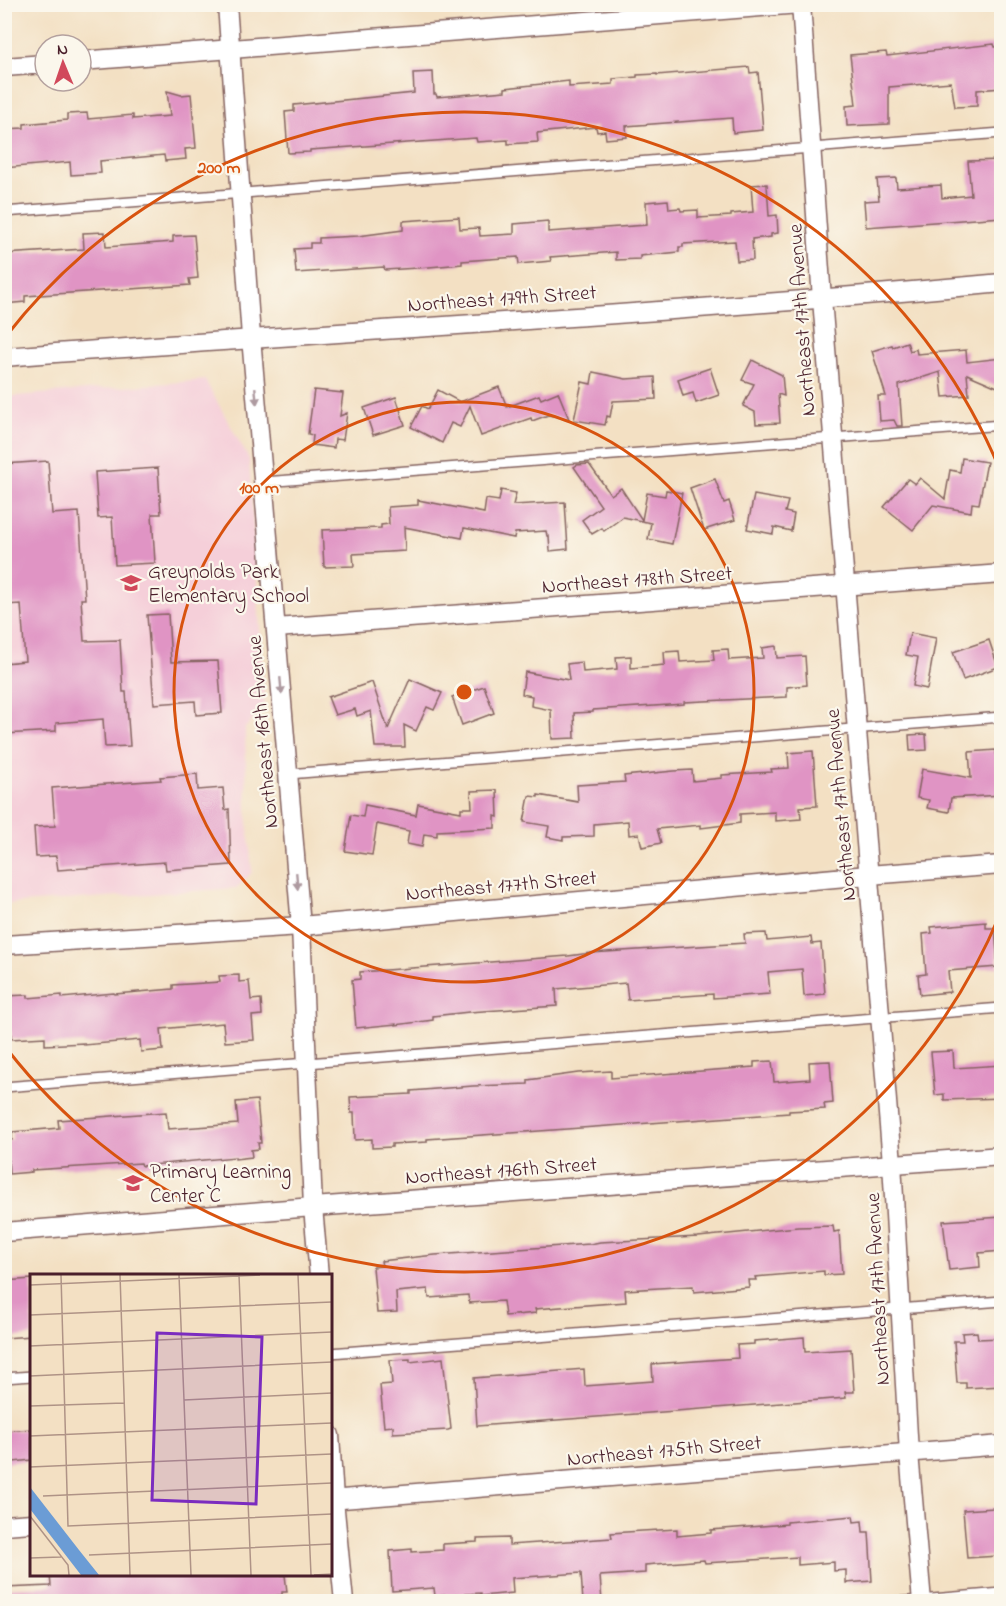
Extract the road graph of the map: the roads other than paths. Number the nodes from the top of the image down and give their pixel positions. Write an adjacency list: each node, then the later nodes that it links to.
1 (227, 4): 3 (street, Northeast 16th Avenue)
2 (800, 4): 3 (street); 8 (street, Northeast 17th Avenue)
3 (230, 48): 4 (street); 9 (street, Northeast 16th Avenue)
4 (93, 60)
5 (33, 65): 6 (street)
6 (4, 67)
7 (1002, 133): 8 (lane)
8 (811, 148): 9 (lane); 12 (street, Northeast 17th Avenue)
9 (241, 193): 10 (lane); 13 (street, Northeast 16th Avenue)
10 (4, 212)
11 (1002, 283): 12 (street, Northeast 179th Street)
12 (822, 300): 13 (street, Northeast 179th Street); 16 (street, Northeast 17th Avenue)
13 (251, 337): 14 (street, Northeast 179th Street); 17 (street, Northeast 16th Avenue, one-way to 17)
14 (4, 357)
15 (1002, 425): 16 (lane)
16 (833, 438): 17 (lane); 19 (street, Northeast 17th Avenue)
17 (264, 482): 20 (street, Northeast 16th Avenue)
18 (1002, 574): 19 (street, Northeast 178th Street)
19 (845, 586): 20 (street, Northeast 178th Street); 22 (street, Northeast 17th Avenue)
20 (276, 628): 23 (street, Northeast 16th Avenue, one-way to 23)
21 (1002, 717): 22 (lane)
22 (856, 728): 23 (lane); 25 (street, Northeast 17th Avenue)
23 (288, 774): 26 (street, Northeast 16th Avenue, one-way to 26)
24 (1002, 865): 25 (street, Northeast 177th Street)
25 (868, 875): 26 (street, Northeast 177th Street); 29 (street, Northeast 17th Avenue)
26 (301, 926): 27 (street, Northeast 177th Street); 30 (street, Northeast 16th Avenue)
27 (4, 945)
28 (1002, 1008): 29 (lane)
29 (880, 1017): 30 (lane); 33 (street, Northeast 17th Avenue)
30 (307, 1064): 31 (lane); 34 (street, Northeast 16th Avenue)
31 (4, 1087)
32 (1002, 1156): 33 (street, Northeast 176th Street)
33 (892, 1163): 34 (street, Northeast 176th Street); 38 (street, Northeast 17th Avenue)
34 (313, 1207): 35 (street, Northeast 176th Street); 36 (street, Northeast 16th Avenue)
35 (4, 1232)
36 (319, 1274)
37 (1002, 1301): 38 (lane)
38 (901, 1309): 39 (lane); 43 (street, Northeast 17th Avenue)
39 (332, 1353)
40 (30, 1376): 41 (lane)
41 (4, 1378)
42 (1002, 1445): 43 (street, Northeast 175th Street)
43 (909, 1453): 44 (street, Northeast 175th Street); 48 (street, Northeast 17th Avenue)
44 (332, 1500): 49 (street)
45 (30, 1523): 46 (street)
46 (4, 1525)
47 (1002, 1593): 48 (lane)
48 (922, 1600): 50 (lane)
49 (344, 1602)
50 (897, 1602)

